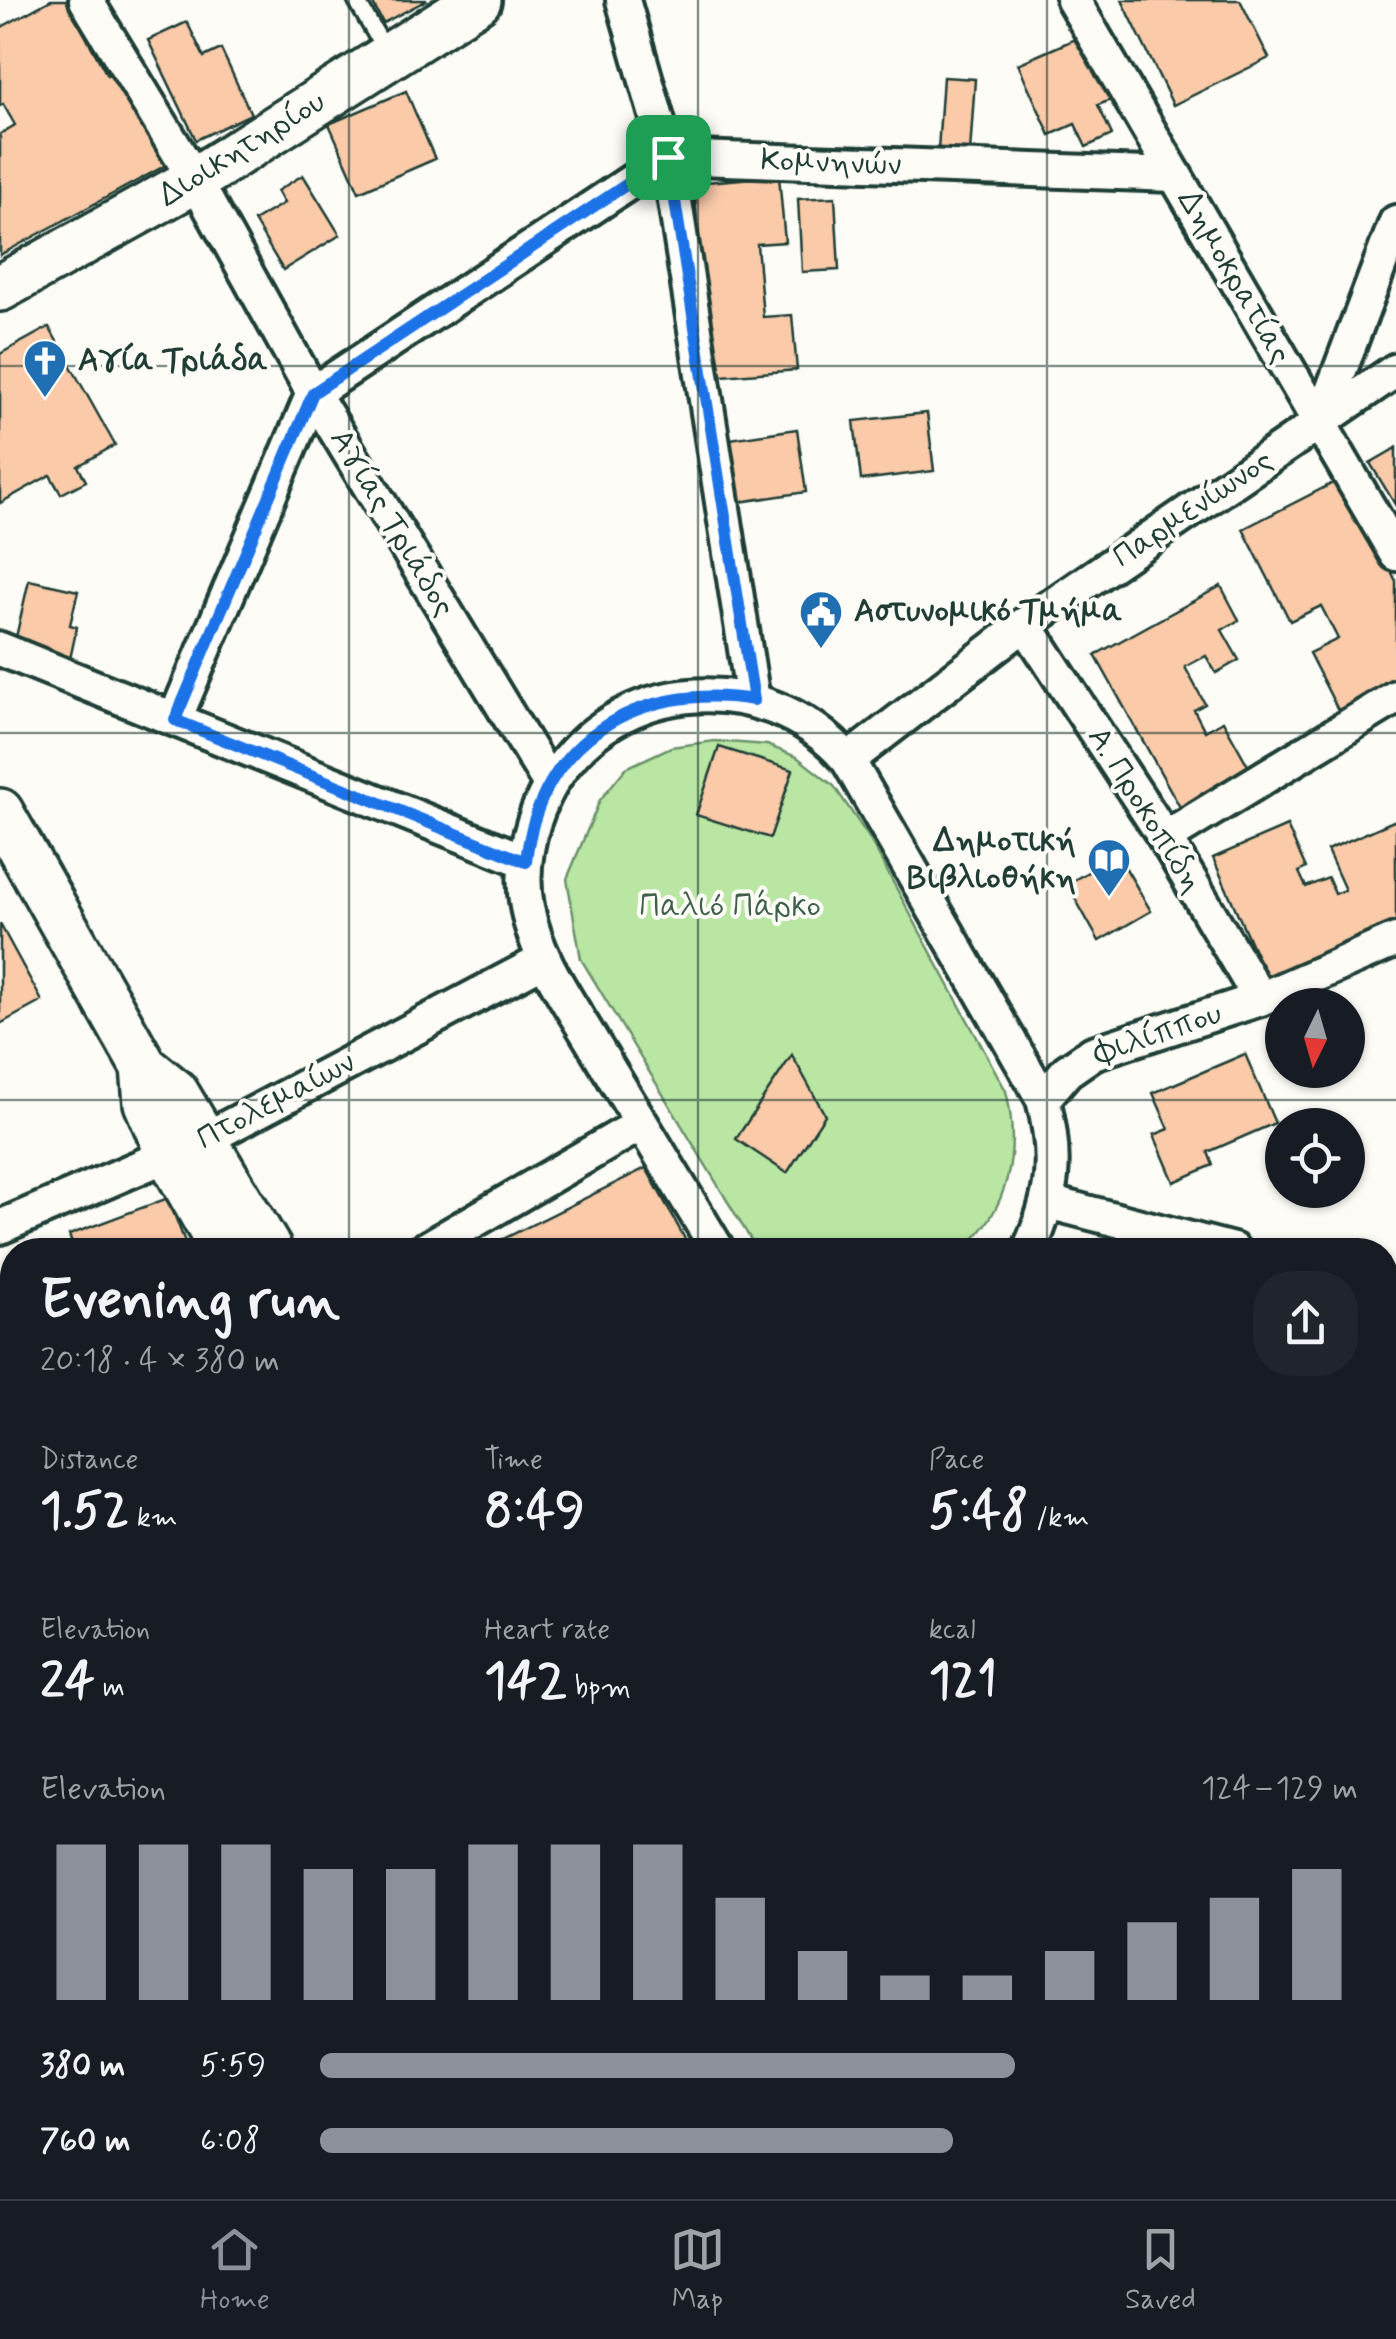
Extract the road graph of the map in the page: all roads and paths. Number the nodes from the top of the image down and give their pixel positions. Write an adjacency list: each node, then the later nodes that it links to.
1 (86, 0): 9 (street, Αγίας Τριάδος)
2 (356, 0): 6 (lane)
3 (478, 0): 6 (main road, Διοικητηρίου)
4 (623, 0): 7 (street)
5 (1073, 0): 8 (street, Δημοκρατίας)
6 (389, 57): 9 (main road, Διοικητηρίου)
7 (668, 157): 8 (street, Κομνηνών); 13 (street); 19 (street)
8 (1175, 175): 14 (street, Δημοκρατίας)
9 (195, 180): 11 (main road, Διοικητηρίου); 13 (street, Αγίας Τριάδος)
10 (1396, 222): 14 (street)
11 (0, 288)
12 (1396, 370): 14 (street, Παρμενίωνος)
13 (313, 393): 20 (street); 22 (street, Αγίας Τριάδος)
14 (1320, 422): 15 (street, Δημοκρατίας); 16 (street, Παρμενίωνος)
15 (1396, 554)
16 (1025, 624): 21 (street, Παρμενίωνος); 24 (street, Α. Προκοπίδη)
17 (0, 649): 20 (street)
18 (1396, 697): 24 (street)
19 (754, 700): 21 (street); 22 (street)
20 (175, 720): 25 (street)
21 (848, 760): 29 (street)
22 (550, 784): 25 (street)
23 (0, 812): 31 (main road)
24 (1165, 838): 28 (street, Α. Προκοπίδη)
25 (526, 862): 27 (street)
26 (1396, 940): 28 (street, Φιλίππου)
27 (544, 960): 30 (street); 31 (street, Πτολεμαίων)
28 (1260, 999): 29 (street, Φιλίππου)
29 (1043, 1099): 32 (street)
30 (641, 1124): 36 (street); 37 (street)
31 (188, 1148): 33 (street, Πτολεμαίων); 34 (main road); 35 (main road)
32 (1048, 1202): 38 (street); 39 (street)
33 (0, 1227)
34 (219, 1238)
35 (259, 1238)
36 (445, 1238)
37 (711, 1238)
38 (1034, 1238)
39 (1187, 1238)

